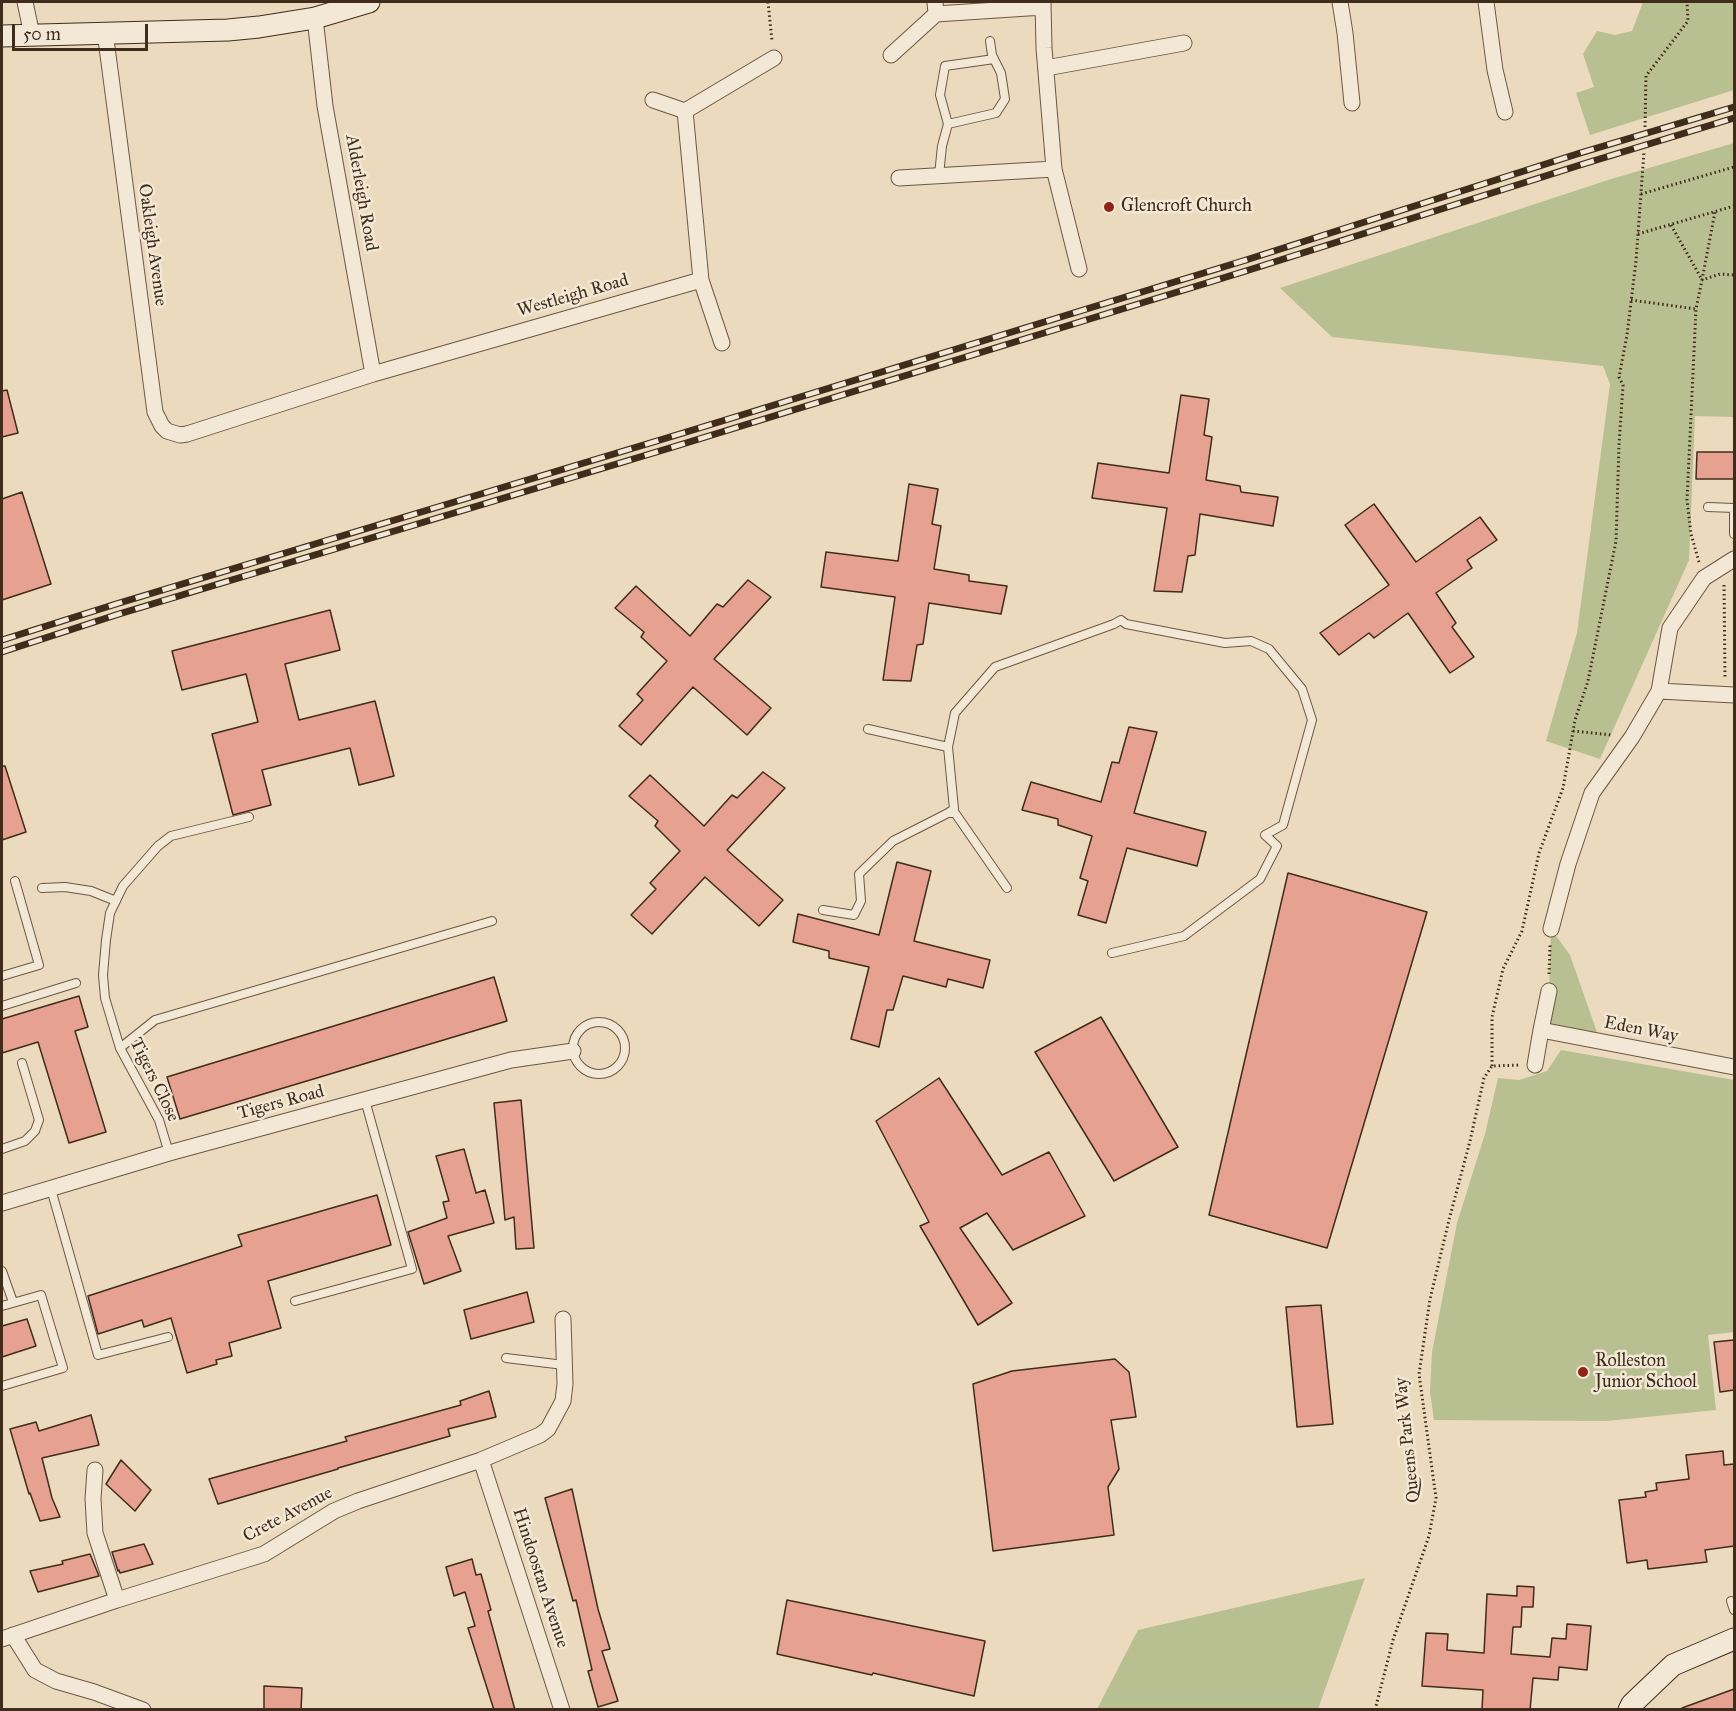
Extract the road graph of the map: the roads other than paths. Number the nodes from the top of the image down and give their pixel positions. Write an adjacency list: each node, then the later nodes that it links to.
1 (25, 2): 9 (street)
2 (369, 2): 7 (main road)
3 (1340, 2): 18 (street)
4 (1486, 2): 20 (street)
5 (1043, 4): 6 (street); 16 (street)
6 (935, 8): 13 (street)
7 (315, 18): 8 (main road); 28 (street, Alderleigh Road)
8 (105, 32): 9 (main road); 29 (street, Oakleigh Avenue)
9 (33, 35): 10 (main road)
10 (2, 36)
11 (990, 41): 15 (lane)
12 (1184, 43): 16 (street)
13 (891, 55)
14 (774, 58): 19 (street)
15 (994, 59): 21 (lane); 21 (lane)
16 (1046, 68): 22 (street)
17 (653, 100): 19 (street)
18 (1352, 103)
19 (685, 111): 26 (street)
20 (1505, 112)
21 (948, 124): 23 (lane)
22 (1054, 169): 23 (street); 25 (street)
23 (939, 175): 24 (street)
24 (899, 178)
25 (1079, 269)
26 (701, 280): 27 (street); 28 (street, Westleigh Road)
27 (723, 343)
28 (373, 374): 29 (street, Westleigh Road)
29 (195, 432)
30 (1708, 507): 31 (lane)
31 (1734, 534)
32 (1729, 562): 33 (street)
33 (1659, 691): 34 (street); 45 (street)
34 (1730, 694)
35 (868, 729): 36 (lane)
36 (948, 747): 37 (lane); 46 (lane)
37 (948, 813): 41 (lane); 43 (lane)
38 (249, 817): 42 (lane, Tigers Close)
39 (15, 881): 47 (lane)
40 (42, 888): 42 (lane)
41 (1007, 888)
42 (116, 901): 52 (lane, Tigers Close)
43 (823, 910)
44 (492, 921): 52 (lane)
45 (1551, 929)
46 (1112, 953)
47 (2, 976)
48 (76, 983): 50 (lane)
49 (1549, 991): 51 (street)
50 (2, 1006)
51 (1541, 1030): 55 (street); 56 (street, Eden Way)
52 (120, 1048): 59 (lane, Tigers Close)
53 (573, 1051): 53 (lane); 57 (street, Tigers Road)
54 (22, 1063): 58 (lane)
55 (1535, 1065)
56 (1734, 1068)
57 (365, 1100): 59 (street, Tigers Road); 63 (lane)
58 (2, 1149)
59 (169, 1153): 60 (street, Tigers Road)
60 (51, 1189): 61 (street, Tigers Road); 67 (lane)
61 (2, 1203)
62 (2, 1271): 64 (lane)
63 (296, 1301)
64 (13, 1302): 65 (lane); 70 (lane)
65 (2, 1306)
66 (562, 1318): 69 (street, Crete Avenue)
67 (168, 1337)
68 (506, 1358): 69 (lane)
69 (564, 1365): 71 (street, Crete Avenue)
70 (2, 1386)
71 (481, 1460): 73 (street, Crete Avenue); 79 (street, Hindoostan Avenue)
72 (95, 1470): 73 (street)
73 (117, 1600): 76 (street, Crete Avenue)
74 (1731, 1601): 75 (lane)
75 (1734, 1610)
76 (7, 1637): 78 (street)
77 (1734, 1639): 80 (main road)
78 (143, 1710)
79 (562, 1710)
80 (1629, 1710)

